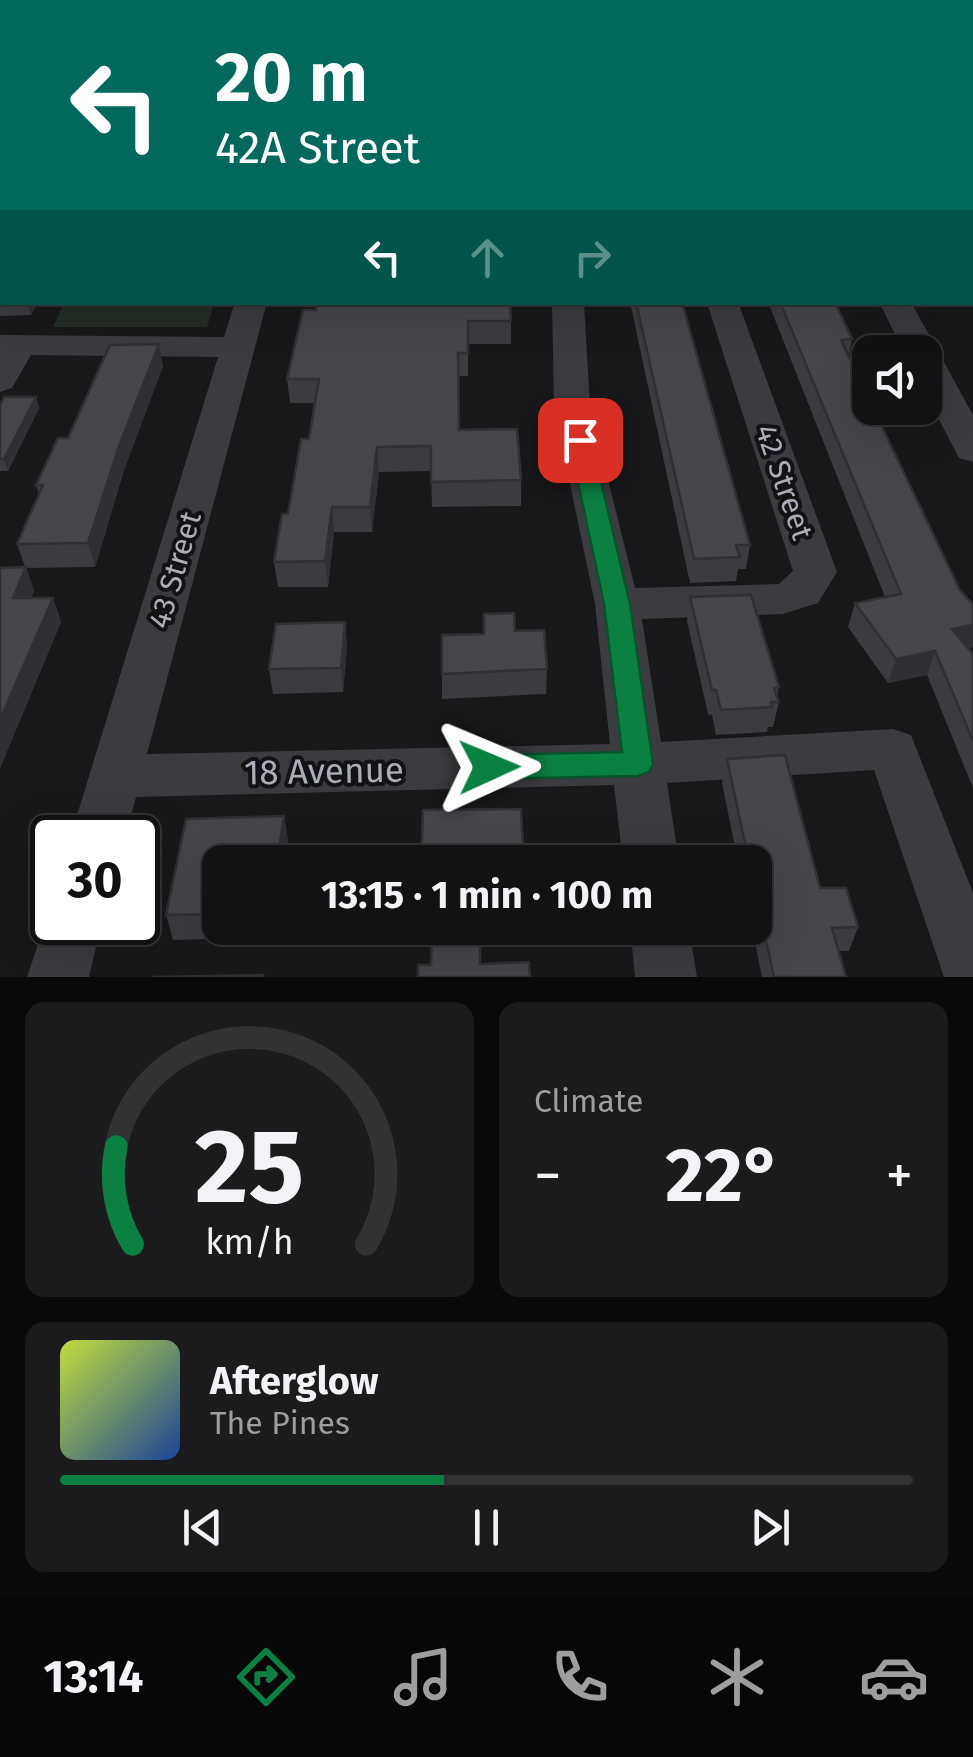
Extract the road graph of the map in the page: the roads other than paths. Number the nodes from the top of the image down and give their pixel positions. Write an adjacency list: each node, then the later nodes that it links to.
1 (250, 305): 7 (street, 43 Street)
2 (568, 305): 11 (street)
3 (897, 305): 5 (street)
4 (724, 306): 11 (street, 42 Street)
5 (913, 335)
6 (9, 345): 7 (street); 8 (street)
7 (240, 346): 13 (street, 43 Street)
8 (0, 380)
9 (942, 391): 10 (street)
10 (973, 450)
11 (617, 604): 12 (street)
12 (638, 764): 13 (street, 18 Avenue); 15 (street); 18 (street, 18 Avenue)
13 (115, 776): 14 (street, 43 Street)
14 (104, 815)
15 (650, 845)
16 (67, 945): 19 (street)
17 (662, 945): 20 (street)
18 (973, 974)
19 (58, 977)
20 (666, 977)

